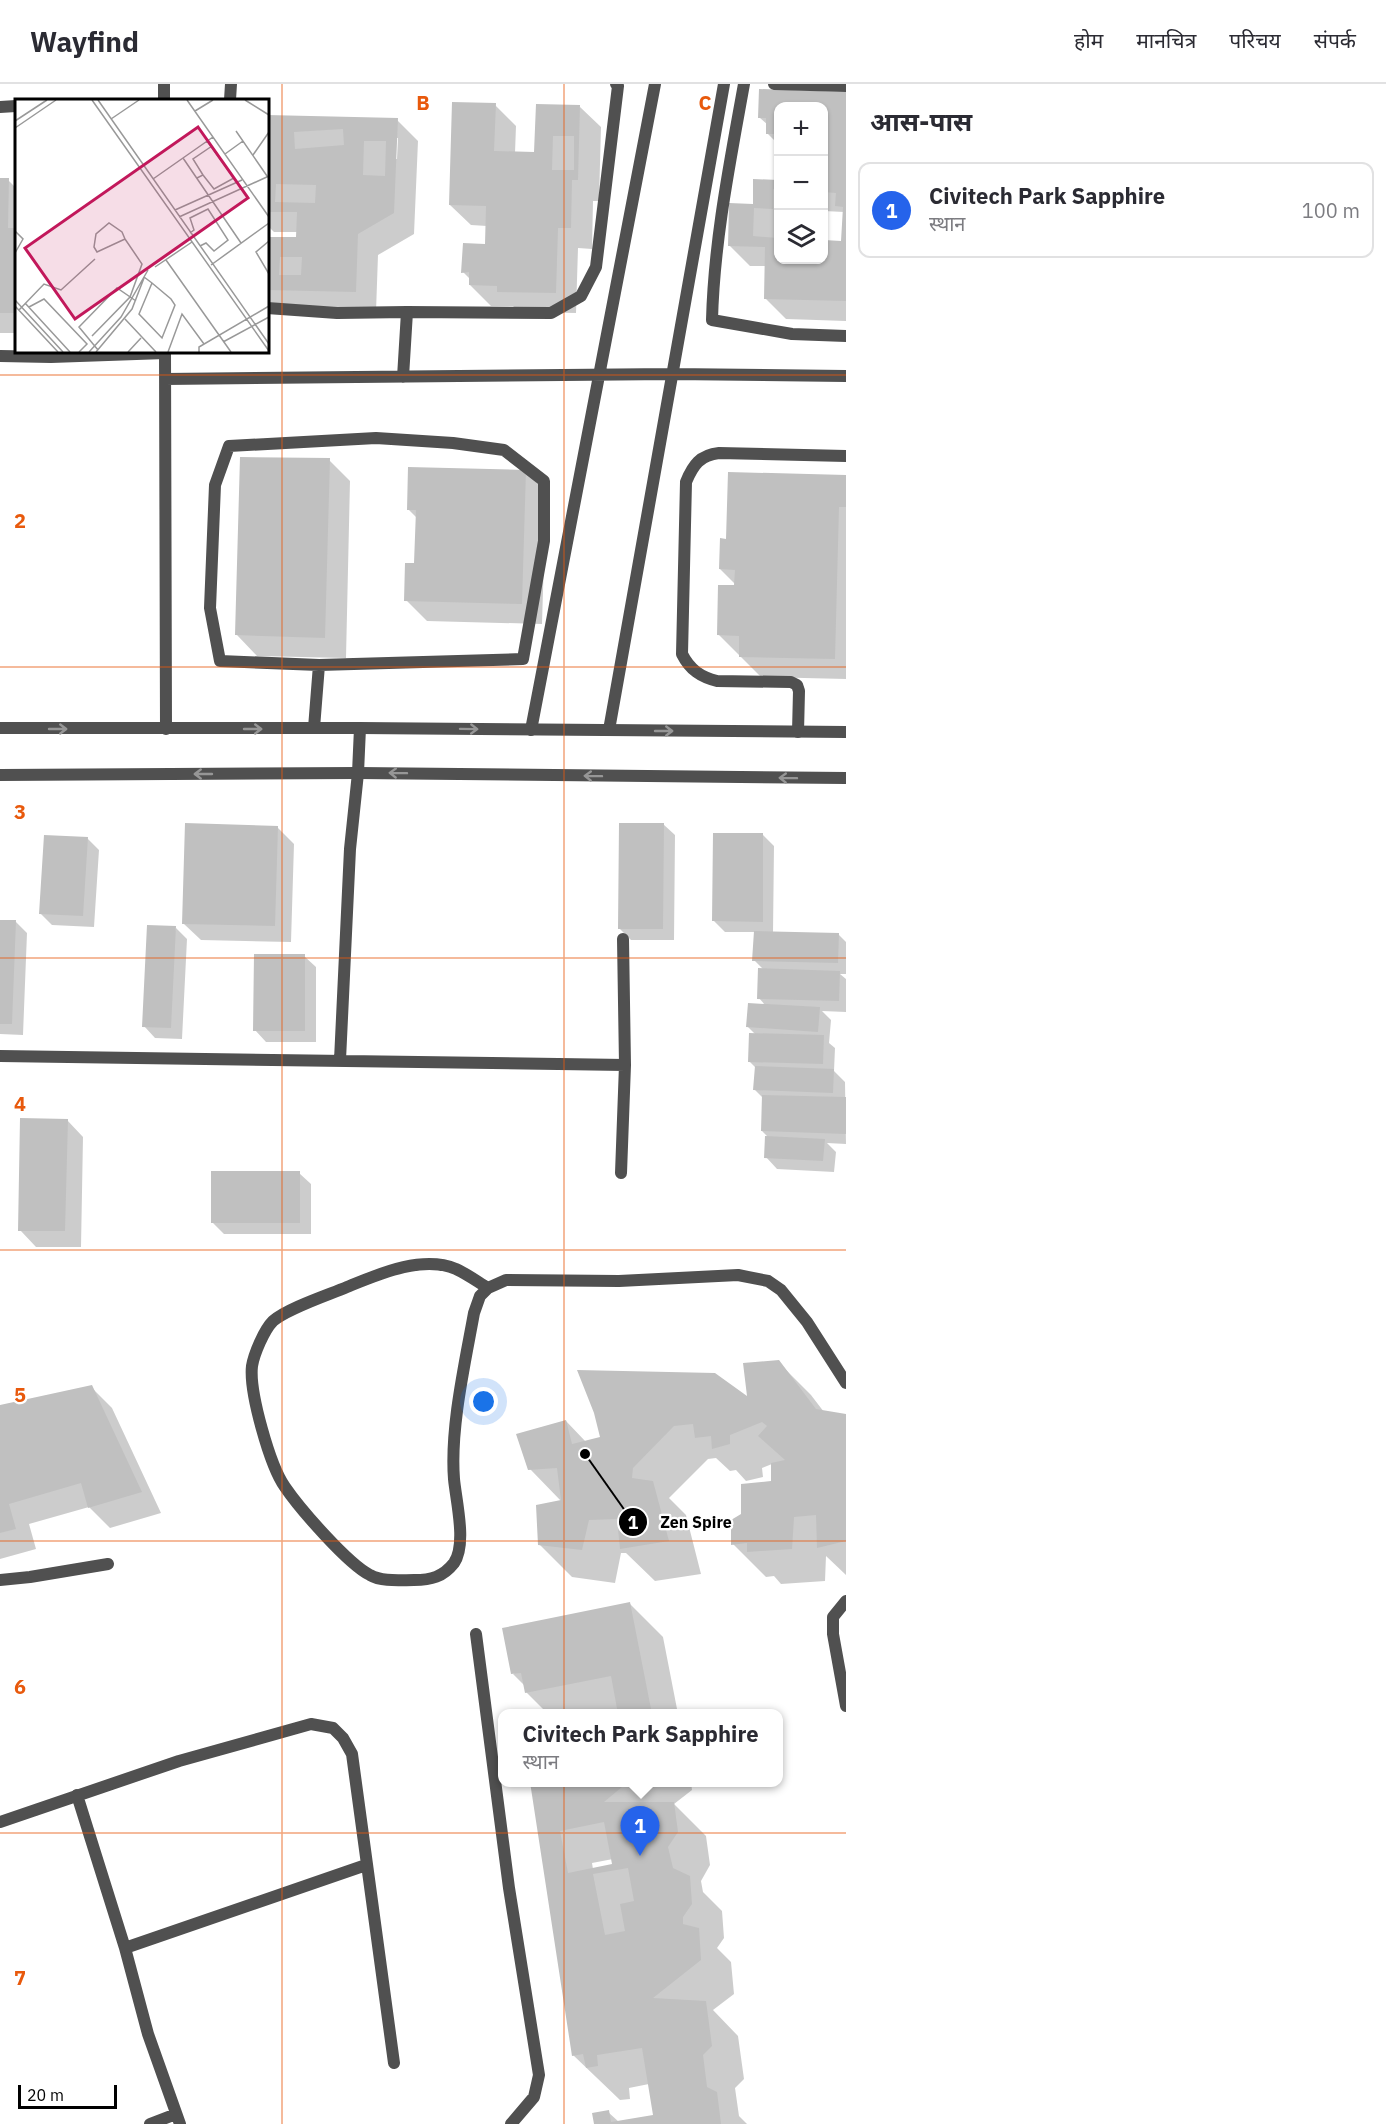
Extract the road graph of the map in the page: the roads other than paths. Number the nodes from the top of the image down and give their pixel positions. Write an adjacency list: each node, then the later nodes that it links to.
1 (164, 84): 2 (street)
2 (171, 84)
3 (231, 84): 10 (street)
4 (616, 84): 12 (street)
5 (655, 84): 18 (street)
6 (724, 84): 17 (street)
7 (744, 84): 13 (street)
8 (774, 84): 9 (street)
9 (846, 86)
10 (230, 99)
11 (268, 308): 12 (street)
12 (406, 312): 20 (street)
13 (846, 336)
14 (165, 352): 15 (street); 21 (street)
15 (51, 354): 16 (street)
16 (0, 356)
17 (672, 374): 18 (street); 19 (street); 29 (street)
18 (599, 375): 20 (street); 28 (street)
19 (846, 376)
20 (403, 377): 21 (street)
21 (165, 380): 27 (street)
22 (846, 456): 30 (street)
23 (319, 665): 23 (street); 24 (street)
24 (314, 728): 25 (street); 27 (street, one-way to 24)
25 (360, 728): 28 (street, one-way to 28); 32 (street)
26 (0, 729): 27 (street, one-way to 27)
27 (166, 729)
28 (531, 730): 29 (street)
29 (609, 730): 30 (street, one-way to 30)
30 (798, 732): 31 (street)
31 (846, 732)
32 (358, 773): 33 (street, one-way to 33); 34 (street, one-way to 32); 37 (street)
33 (0, 776)
34 (846, 778)
35 (623, 939): 38 (street)
36 (0, 1056): 37 (street)
37 (340, 1060): 38 (street)
38 (625, 1065): 39 (street)
39 (621, 1173)
40 (488, 1288): 40 (street); 41 (street)
41 (846, 1383)
42 (108, 1564): 43 (street)
43 (0, 1580)
44 (846, 1601): 46 (street)
45 (476, 1634): 54 (street)
46 (846, 1706)
47 (77, 1795): 48 (street); 49 (street); 50 (street)
48 (0, 1822)
49 (366, 1865): 50 (street); 51 (street)
50 (125, 1948): 52 (street)
51 (394, 2063)
52 (178, 2119): 53 (street)
53 (150, 2124)
54 (511, 2124)

